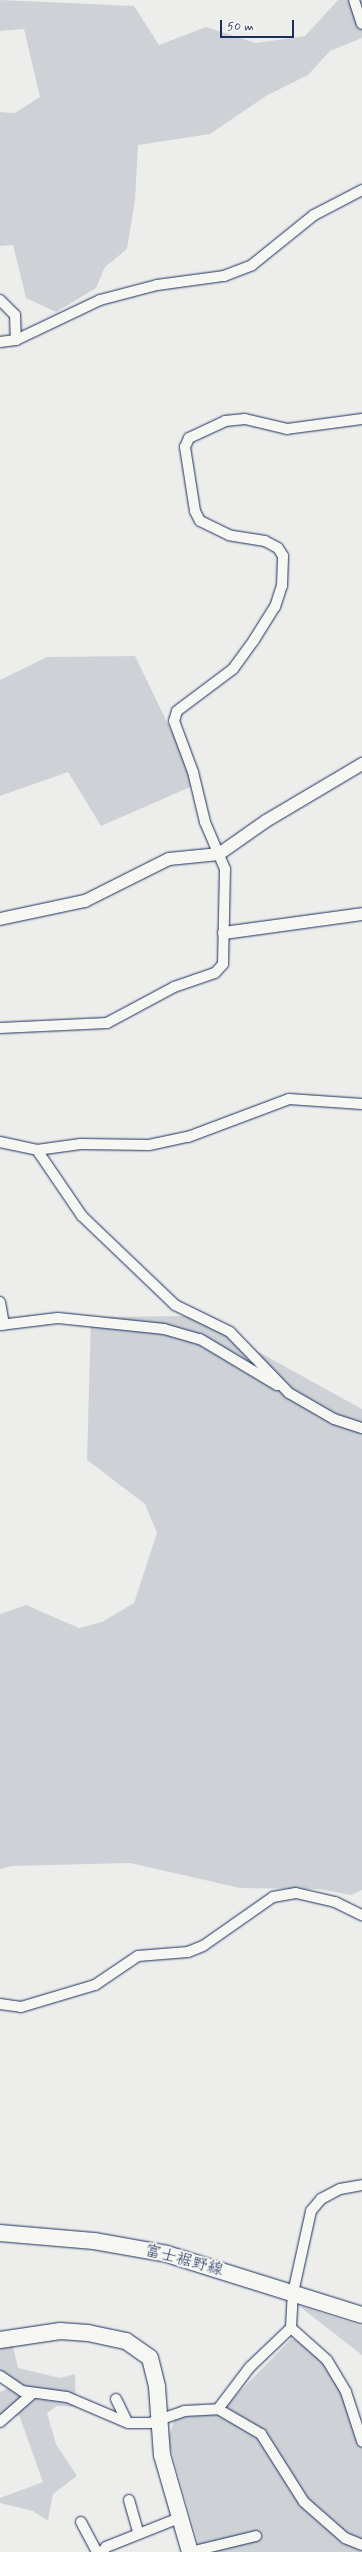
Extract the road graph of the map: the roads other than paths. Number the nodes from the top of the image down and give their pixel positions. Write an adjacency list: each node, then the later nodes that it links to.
1 (354, 0): 2 (street)
2 (362, 24)
3 (362, 190): 5 (street)
4 (0, 300): 5 (street)
5 (16, 340): 6 (street)
6 (0, 342)
7 (362, 419): 9 (street)
8 (362, 764): 9 (street)
9 (219, 854): 11 (street); 12 (street)
10 (362, 914): 12 (street)
11 (0, 919)
12 (224, 933): 13 (street)
13 (0, 1028)
14 (362, 1104): 16 (street)
15 (0, 1142): 16 (street)
16 (37, 1150): 19 (street)
17 (0, 1302): 18 (street)
18 (2, 1325): 19 (street)
19 (289, 1393): 20 (street)
20 (362, 1428)
21 (362, 1915): 22 (street)
22 (0, 2004)
23 (362, 2185): 25 (street)
24 (0, 2233): 25 (main road, 富士裾野線)
25 (293, 2293): 26 (main road, 富士裾野線); 27 (street)
26 (362, 2315)
27 (291, 2328): 32 (street); 36 (street)
28 (0, 2340): 33 (main road)
29 (0, 2376): 30 (street)
30 (33, 2393): 34 (street); 35 (street)
31 (116, 2399): 35 (street)
32 (218, 2409): 33 (street); 42 (street)
33 (158, 2419): 35 (street); 38 (main road)
34 (0, 2422)
35 (128, 2424)
36 (362, 2441)
37 (129, 2500): 40 (street)
38 (180, 2518): 40 (street); 45 (main road)
39 (81, 2522): 43 (street)
40 (139, 2534): 44 (street)
41 (256, 2536): 45 (street)
42 (362, 2545)
43 (97, 2552)
44 (102, 2552)
45 (190, 2552)

